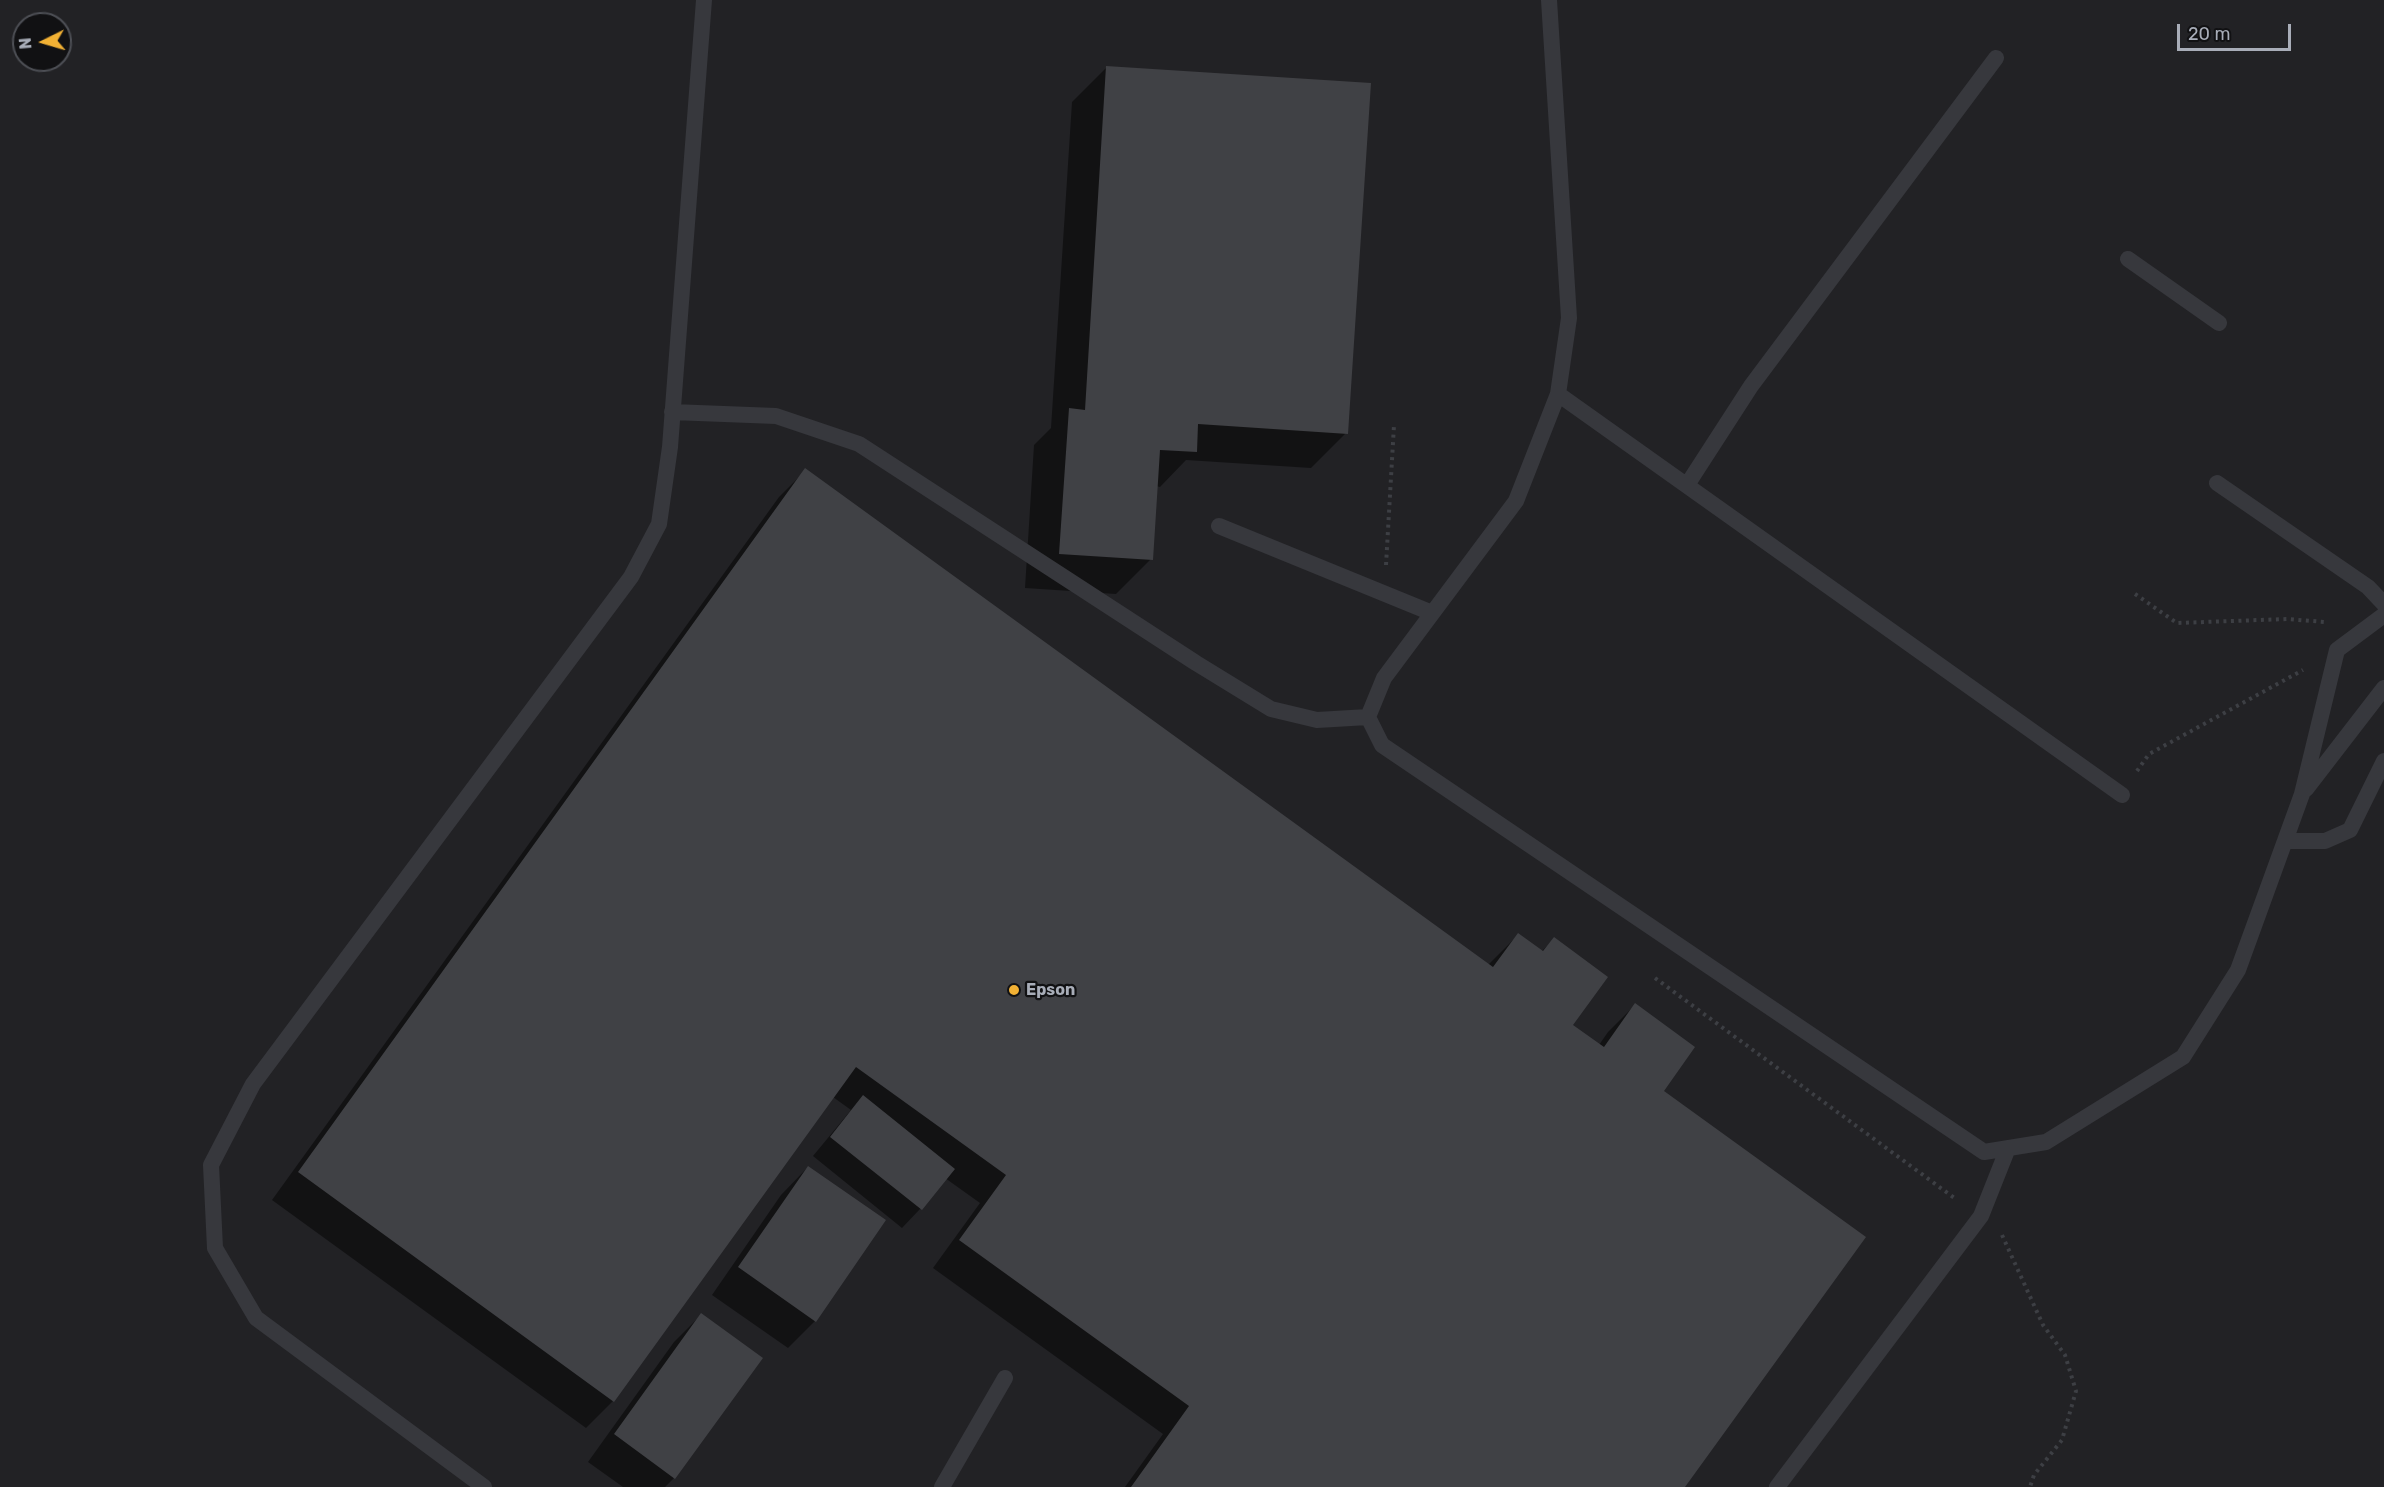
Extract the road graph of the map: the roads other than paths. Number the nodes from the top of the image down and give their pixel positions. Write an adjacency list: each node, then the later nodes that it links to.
1 (704, 0): 7 (lane)
2 (1549, 0): 6 (lane)
3 (1996, 58): 9 (lane)
4 (2128, 259): 5 (lane)
5 (2218, 323)
6 (1558, 394): 9 (lane); 12 (lane)
7 (672, 412): 15 (lane); 22 (lane)
8 (2217, 483): 11 (lane)
9 (1687, 485): 18 (lane)
10 (1218, 526): 12 (lane)
11 (2384, 604)
12 (1432, 613): 15 (lane)
13 (2384, 615): 17 (lane)
14 (2384, 688): 17 (lane)
15 (1368, 717): 20 (lane)
16 (2384, 760): 19 (lane)
17 (2302, 794): 19 (lane)
18 (2121, 795)
19 (2285, 841): 20 (lane)
20 (2008, 1148): 24 (lane)
21 (1005, 1378): 23 (lane)
22 (484, 1487)
23 (942, 1487)
24 (1777, 1487)

